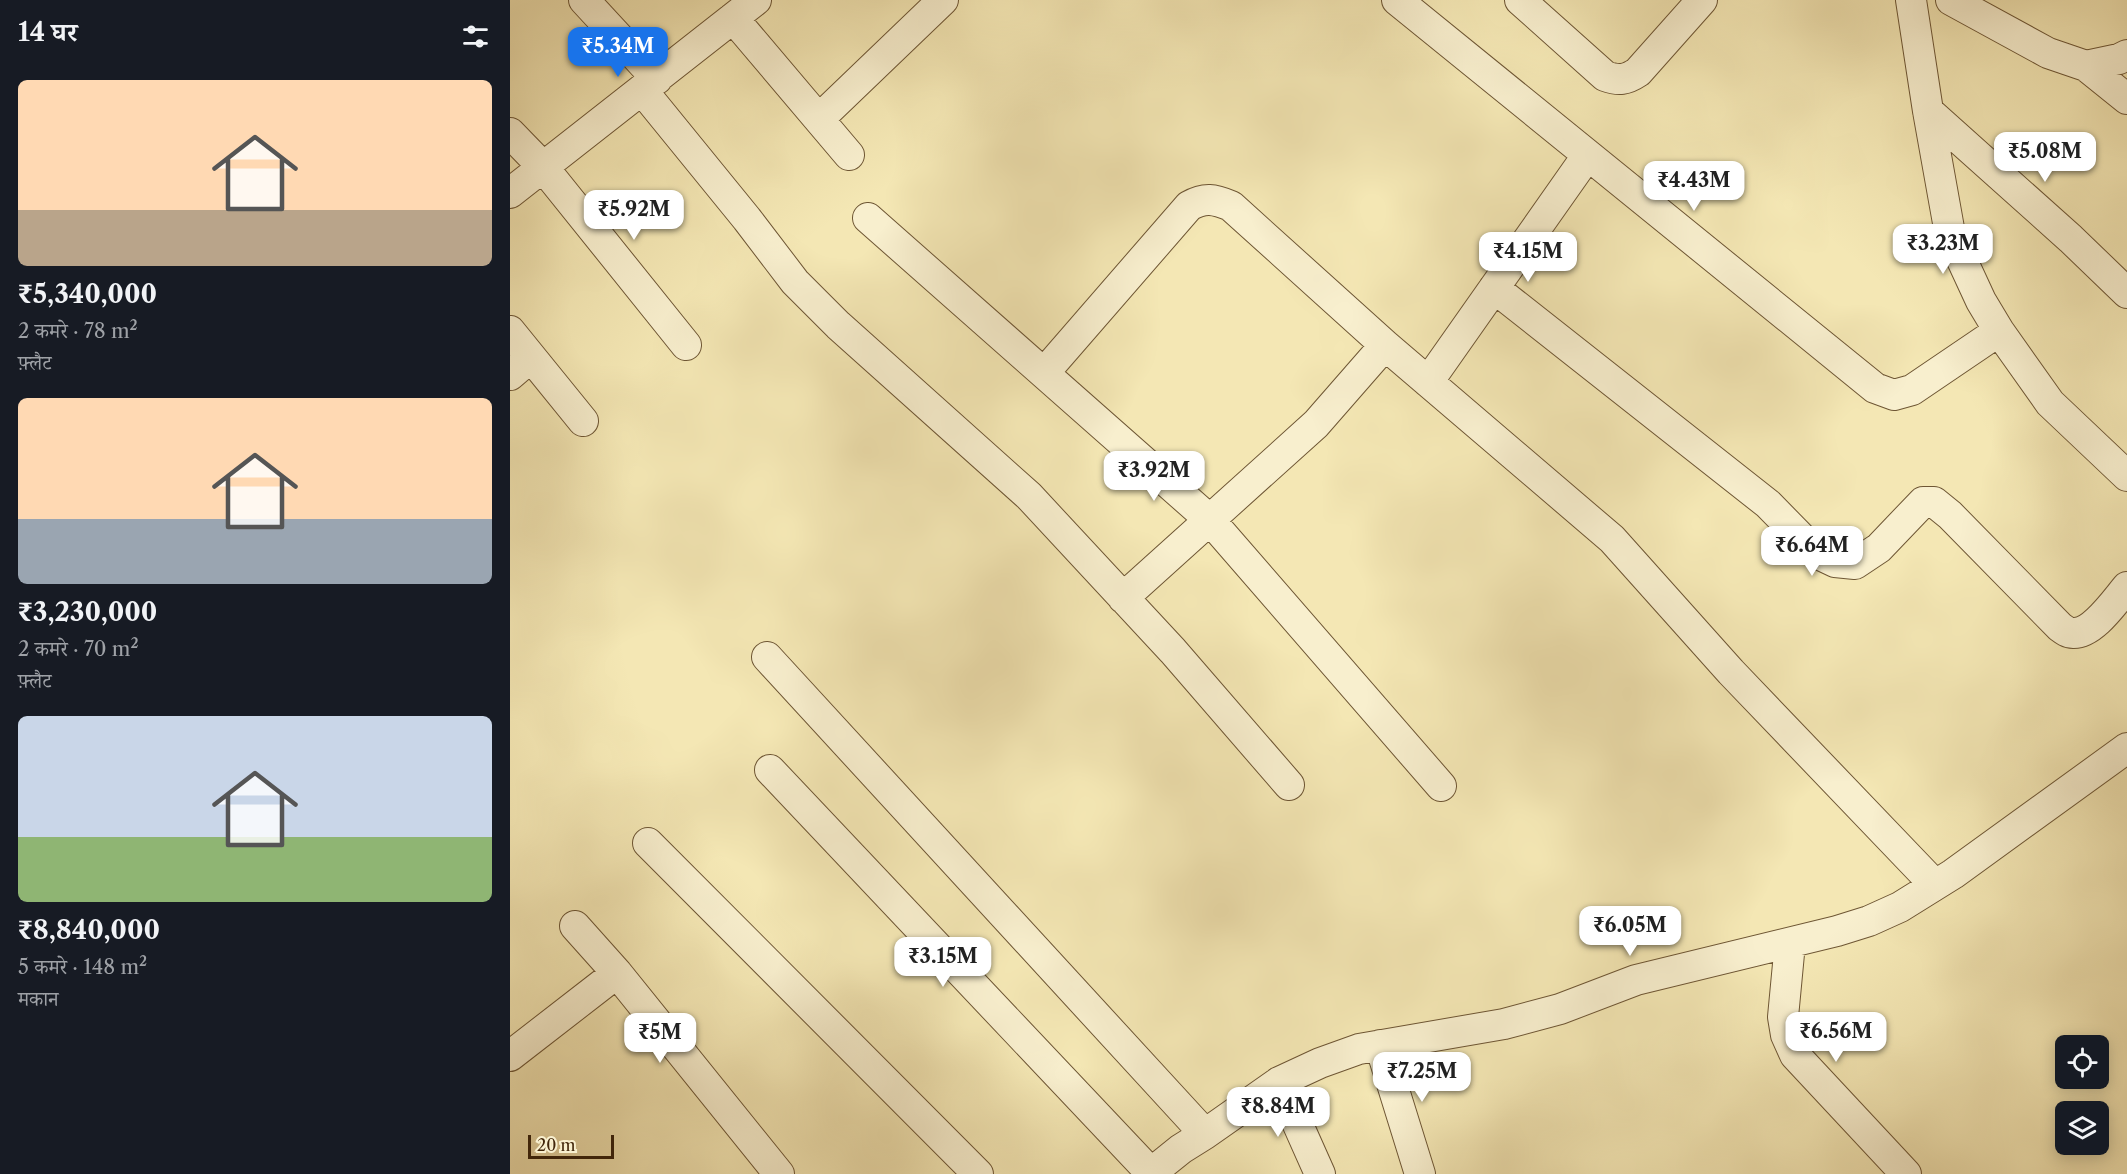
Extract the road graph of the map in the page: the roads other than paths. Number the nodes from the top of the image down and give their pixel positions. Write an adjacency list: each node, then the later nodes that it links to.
1 (584, 0): 11 (street)
2 (943, 0): 14 (street)
3 (1397, 0): 17 (street)
4 (1520, 0): 5 (street)
5 (1702, 0)
6 (1911, 0): 13 (street)
7 (1951, 0): 10 (street)
8 (745, 9): 11 (street); 14 (street)
9 (2127, 55): 10 (street)
10 (2086, 66): 12 (street)
11 (650, 84): 18 (street); 34 (street)
12 (2127, 99)
13 (1928, 111): 22 (street); 24 (street)
14 (819, 119): 16 (street)
15 (510, 132): 18 (street)
16 (849, 155)
17 (1587, 156): 21 (street); 24 (street)
18 (543, 167): 19 (street); 25 (street)
19 (510, 193)
20 (868, 218): 28 (street)
21 (1494, 288): 29 (street); 33 (street)
22 (2127, 293)
23 (510, 331): 27 (street)
24 (1999, 331): 31 (street)
25 (686, 345)
26 (1385, 345): 28 (street); 29 (street); 32 (street)
27 (521, 366): 30 (street)
28 (1044, 373): 32 (street)
29 (1428, 382): 41 (street)
30 (583, 421)
31 (2127, 476)
32 (1210, 519): 34 (street); 39 (street)
33 (2127, 587)
34 (1123, 598): 38 (street)
35 (767, 657): 48 (street)
36 (2127, 748): 41 (street)
37 (770, 770): 49 (street)
38 (1289, 785)
39 (1440, 786)
40 (648, 843): 51 (street)
41 (1935, 885): 43 (street)
42 (575, 926): 44 (street)
43 (1790, 943): 45 (street); 54 (street)
44 (617, 973): 46 (street); 50 (street)
45 (1380, 1045): 47 (street); 53 (street)
46 (510, 1056)
47 (1279, 1082): 48 (street); 52 (street)
48 (1205, 1134): 49 (street)
49 (1156, 1172)
50 (779, 1174)
51 (978, 1174)
52 (1320, 1174)
53 (1420, 1174)
54 (1906, 1174)

